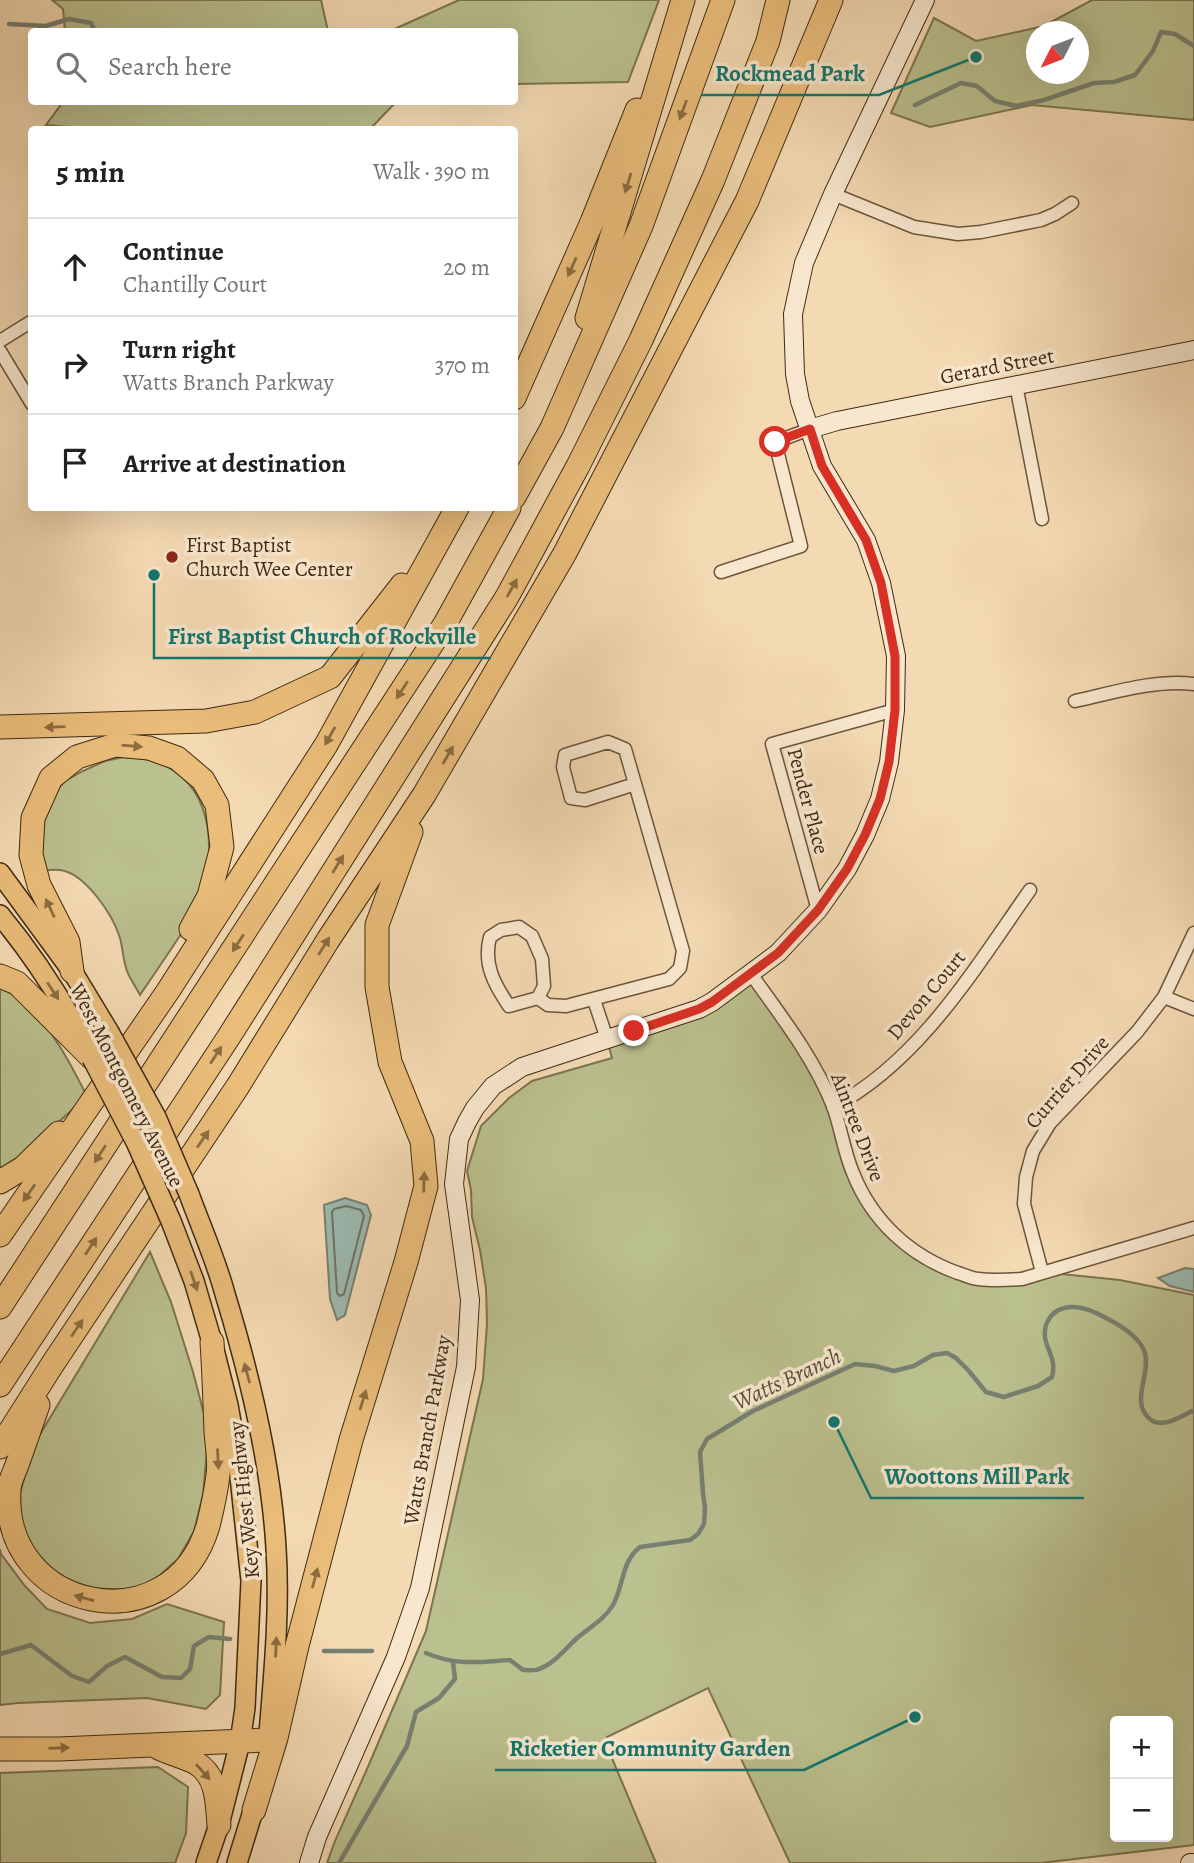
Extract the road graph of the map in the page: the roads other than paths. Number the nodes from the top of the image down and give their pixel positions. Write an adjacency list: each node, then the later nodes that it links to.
1 (682, 0): 15 (highway, one-way to 15); 17 (highway, one-way to 17)
2 (723, 0): 17 (highway, one-way to 17)
3 (778, 0): 7 (highway)
4 (795, 0): 7 (highway)
5 (831, 0): 29 (highway, one-way to 5)
6 (925, 0): 8 (street, Watts Branch Parkway)
7 (768, 41): 57 (highway, one-way to 7)
8 (833, 194): 9 (street); 18 (street, Watts Branch Parkway)
9 (1072, 203)
10 (28, 324): 11 (street)
11 (0, 341)
12 (1194, 350): 14 (street, Gerard Street)
13 (0, 351): 16 (street)
14 (1016, 385): 18 (street, Gerard Street); 22 (street)
15 (518, 389)
16 (28, 397)
17 (552, 428): 19 (highway)
18 (810, 429): 23 (street); 26 (street, Watts Branch Parkway)
19 (518, 490)
20 (507, 511): 51 (highway, one-way to 51)
21 (452, 517): 27 (highway, one-way to 27); 42 (highway, one-way to 42)
22 (1042, 519)
23 (720, 572)
24 (1194, 684): 25 (street)
25 (1075, 701)
26 (895, 710): 32 (street, Watts Branch Parkway); 32 (street, Pender Place)
27 (0, 727)
28 (635, 784): 28 (street); 40 (street)
29 (424, 795): 56 (highway, one-way to 29); 63 (highway, one-way to 29)
30 (0, 873): 35 (main road, West Montgomery Avenue)
31 (1030, 890): 46 (street, Devon Court)
32 (818, 910): 36 (street, Watts Branch Parkway)
33 (0, 915): 44 (main road, West Montgomery Avenue, one-way to 44)
34 (1194, 933): 38 (street, Currier Drive)
35 (72, 971): 42 (highway, one-way to 42); 48 (main road, West Montgomery Avenue, bridge)
36 (751, 974): 43 (street, Watts Branch Parkway); 46 (street, Aintree Drive)
37 (0, 976): 44 (highway)
38 (1164, 997): 41 (street); 52 (street, Currier Drive)
39 (538, 998): 39 (street); 40 (street)
40 (594, 1000): 43 (street)
41 (1194, 1009)
42 (149, 1020): 45 (highway)
43 (607, 1040): 67 (street, Watts Branch Parkway)
44 (93, 1058): 55 (main road, West Montgomery Avenue, one-way to 55, bridge)
45 (96, 1096): 47 (highway); 50 (highway, one-way to 50)
46 (834, 1107): 52 (street, Aintree Drive)
47 (0, 1182)
48 (190, 1194): 59 (main road, Key West Highway, one-way to 48)
49 (1194, 1228): 52 (street, Aintree Drive)
50 (0, 1235)
51 (33, 1257): 53 (highway); 54 (highway)
52 (1042, 1272)
53 (0, 1299)
54 (0, 1307)
55 (212, 1342): 56 (highway, one-way to 56); 60 (main road, West Montgomery Avenue)
56 (52, 1365): 58 (highway)
57 (0, 1385)
58 (0, 1447)
59 (268, 1740): 60 (highway); 63 (main road, Key West Highway)
60 (240, 1742): 61 (highway); 64 (main road, West Montgomery Avenue)
61 (153, 1744): 62 (highway, one-way to 61); 64 (highway, one-way to 64)
62 (0, 1749)
63 (254, 1810): 66 (main road)
64 (219, 1825): 65 (main road, West Montgomery Avenue)
65 (206, 1863)
66 (237, 1863)
67 (309, 1863)

